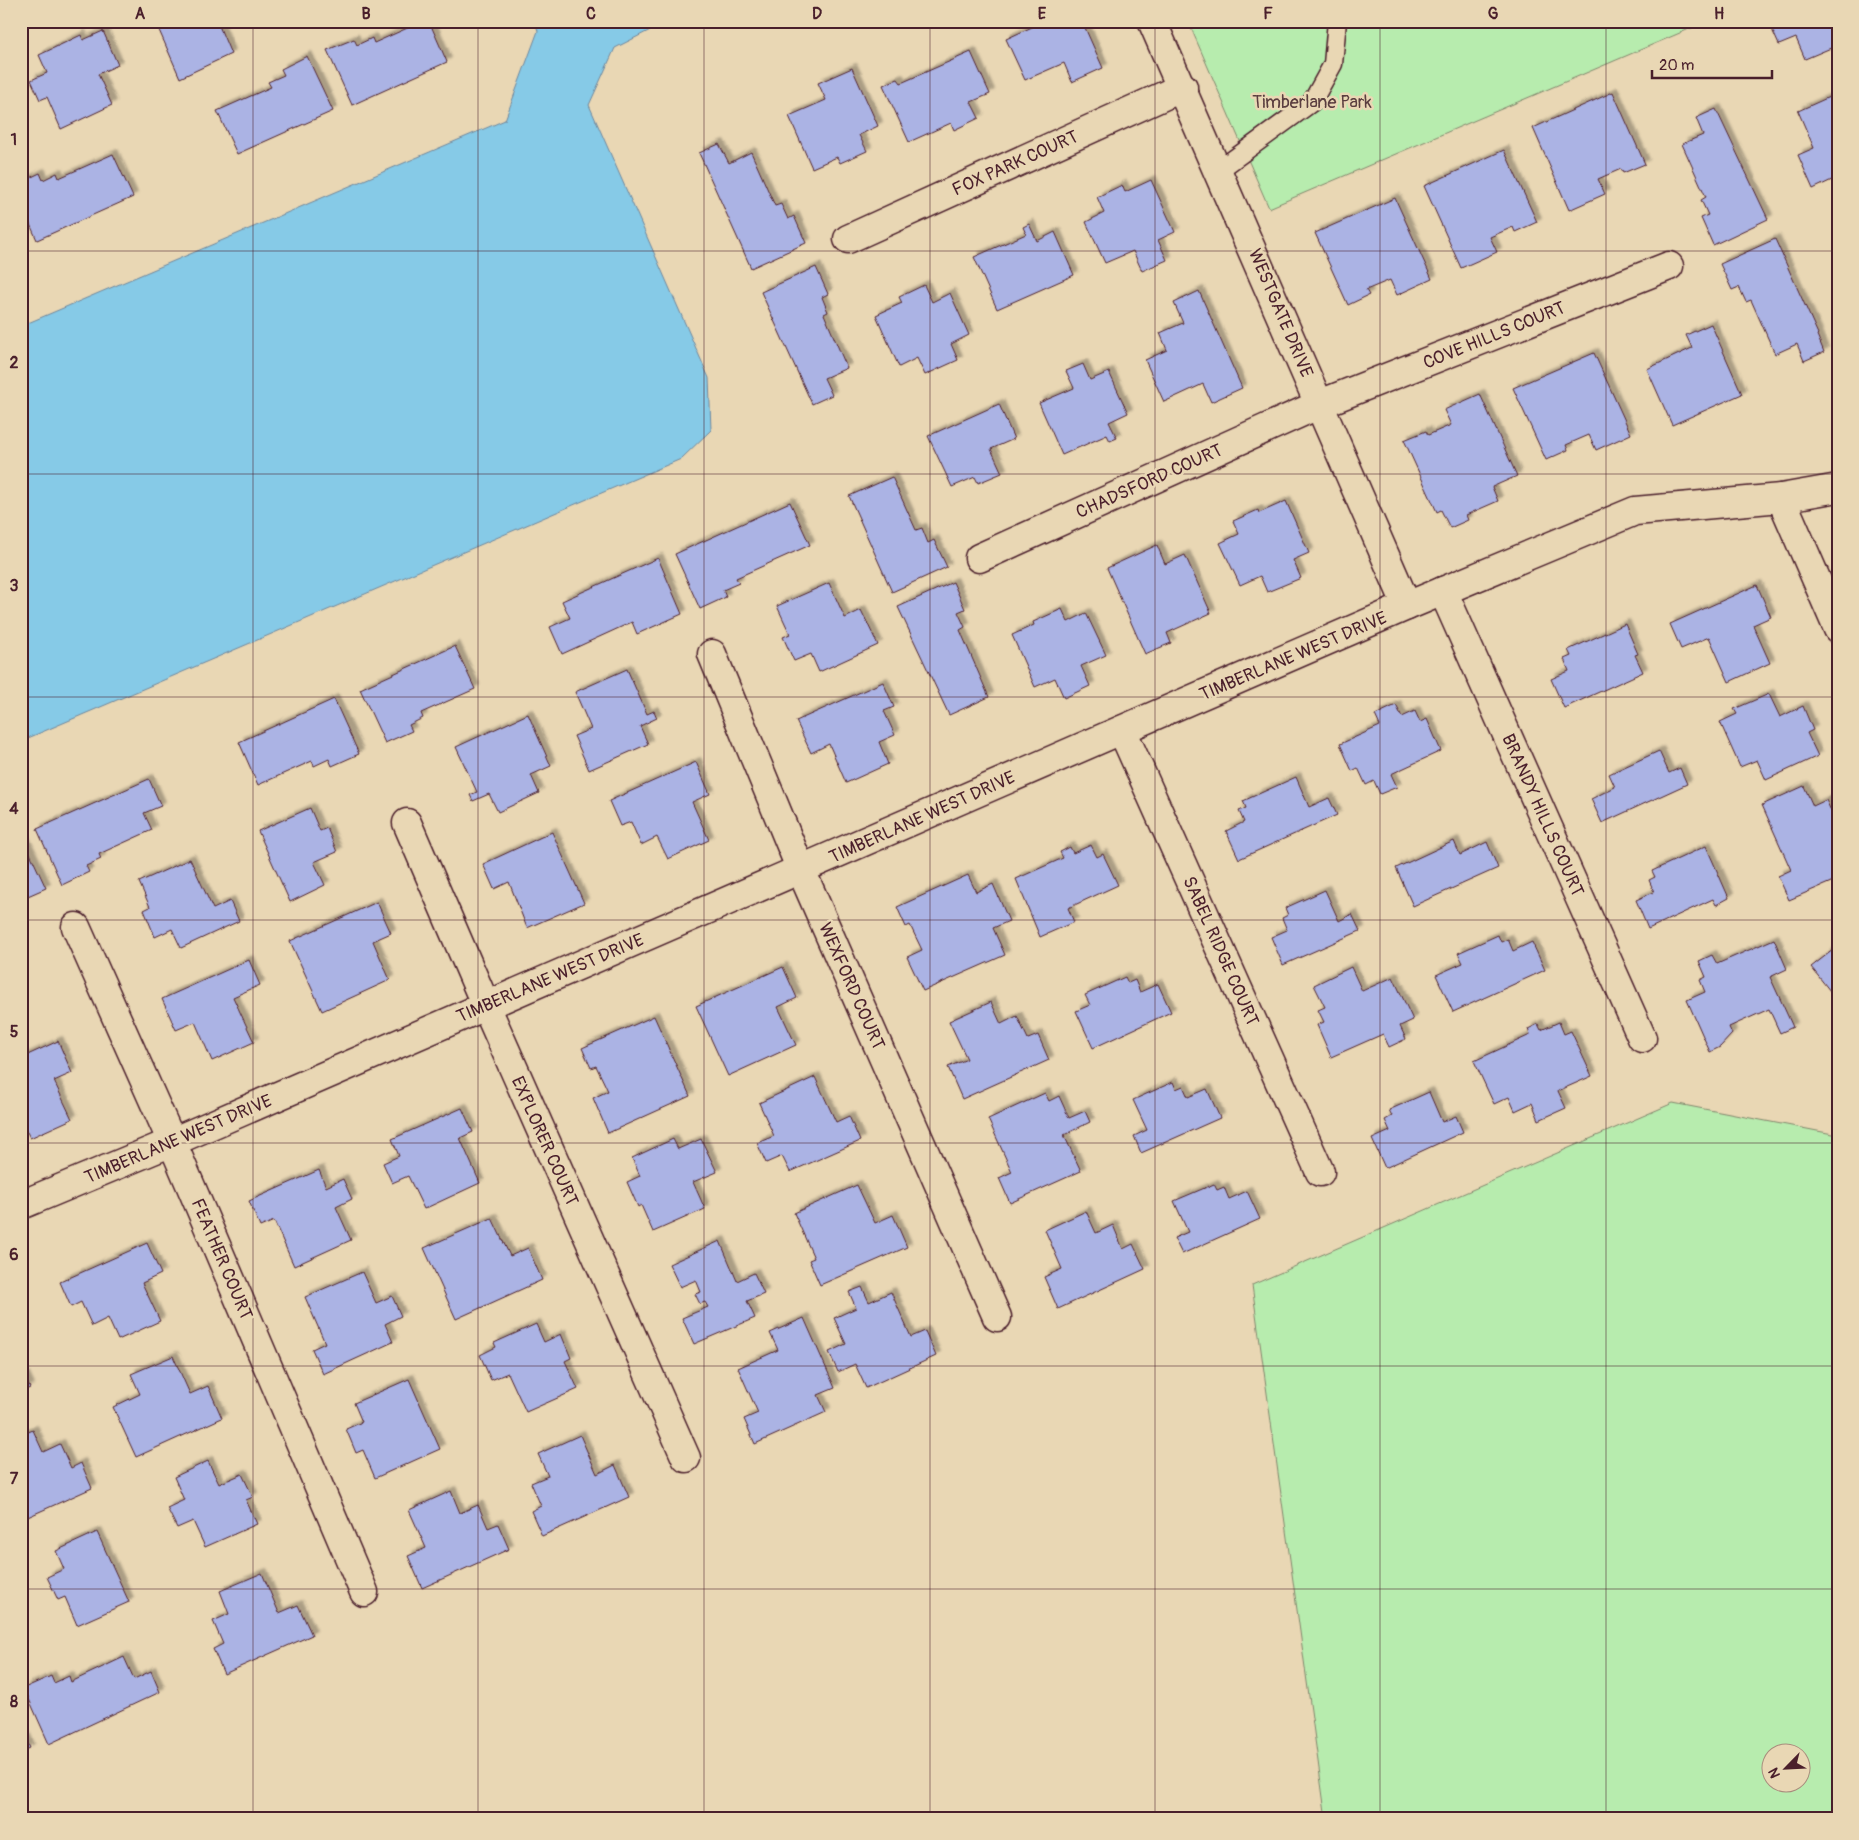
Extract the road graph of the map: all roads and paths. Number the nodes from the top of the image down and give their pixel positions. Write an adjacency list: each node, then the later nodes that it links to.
1 (1152, 21): 3 (street, WESTGATE DRIVE)
2 (1337, 21): 4 (lane)
3 (1183, 87): 4 (street, WESTGATE DRIVE); 5 (street, FOX PARK COURT)
4 (1219, 170): 7 (street, WESTGATE DRIVE)
5 (848, 239)
6 (1669, 266): 7 (street, COVE HILLS COURT)
7 (1320, 404): 10 (street, CHADSFORD COURT); 12 (street, WESTGATE DRIVE)
8 (1838, 488): 9 (street, TIMBERLANE WEST DRIVE)
9 (1781, 498): 11 (street, TIMBERLANE WEST DRIVE); 13 (street)
10 (979, 558)
11 (1443, 591): 12 (street, TIMBERLANE WEST DRIVE); 20 (street, BRANDY HILLS COURT)
12 (1407, 606): 15 (street, TIMBERLANE WEST DRIVE)
13 (1838, 629)
14 (712, 654): 17 (street, WEXFORD COURT)
15 (1122, 730): 17 (street, TIMBERLANE WEST DRIVE); 22 (street, SABEL RIDGE COURT)
16 (408, 823): 19 (street, EXPLORER COURT)
17 (801, 870): 19 (street, TIMBERLANE WEST DRIVE); 24 (street, WEXFORD COURT)
18 (76, 927): 21 (street, FEATHER COURT)
19 (486, 1006): 21 (street, TIMBERLANE WEST DRIVE); 25 (street, EXPLORER COURT)
20 (1642, 1038)
21 (172, 1142): 23 (street, TIMBERLANE WEST DRIVE); 26 (street, FEATHER COURT)
22 (1320, 1172)
23 (21, 1205)
24 (997, 1317)
25 (686, 1458)
26 (364, 1592)

